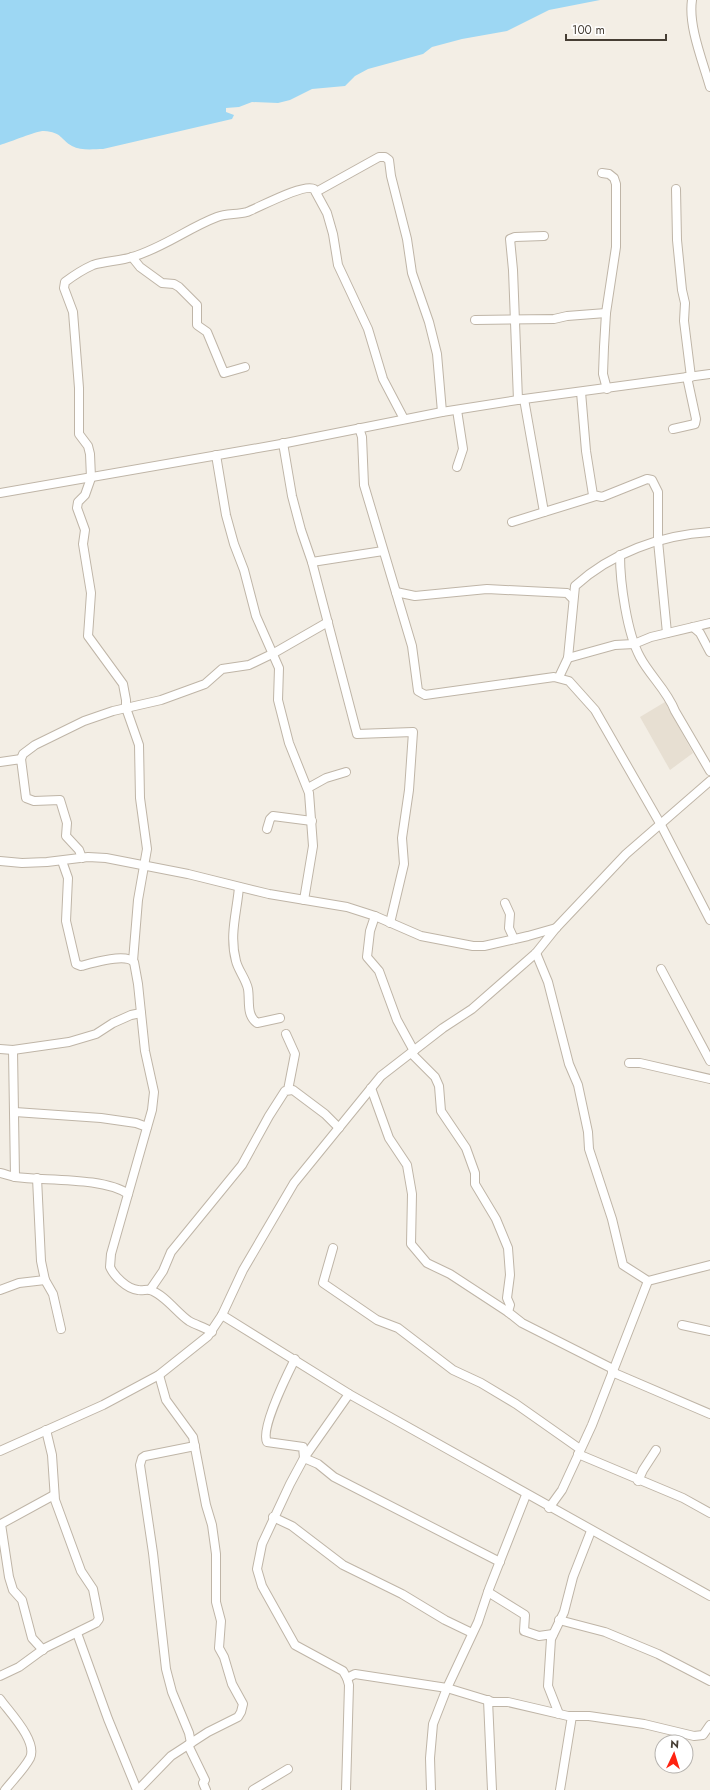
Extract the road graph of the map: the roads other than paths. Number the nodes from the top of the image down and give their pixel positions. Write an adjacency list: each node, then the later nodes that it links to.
1 (692, 0): 2 (street)
2 (710, 87)
3 (602, 173): 8 (street)
4 (676, 189): 13 (street)
5 (316, 192): 7 (street); 18 (street); 19 (street)
6 (544, 236): 10 (street)
7 (132, 258): 11 (street); 25 (street)
8 (606, 313): 10 (street); 14 (street)
9 (475, 320): 10 (street)
10 (516, 320): 16 (street)
11 (245, 367)
12 (710, 374): 13 (street)
13 (689, 377): 14 (street); 21 (street)
14 (607, 389): 15 (street)
15 (581, 392): 16 (street); 27 (street)
16 (521, 399): 17 (street); 28 (street)
17 (457, 410): 18 (street); 24 (street)
18 (442, 412): 19 (street)
19 (404, 419): 20 (street)
20 (359, 428): 22 (street); 32 (street)
21 (673, 429)
22 (283, 443): 23 (street); 34 (street)
23 (216, 455): 25 (street); 42 (street)
24 (457, 466)
25 (91, 478): 26 (street); 45 (street)
26 (0, 493)
27 (596, 496): 28 (street); 31 (street)
28 (544, 512): 29 (street)
29 (512, 522)
30 (710, 532): 31 (street)
31 (658, 540): 33 (street); 39 (street)
32 (383, 551): 34 (street); 35 (street)
33 (620, 555): 36 (street); 40 (street)
34 (312, 562): 37 (street)
35 (396, 592): 36 (street); 44 (street)
36 (570, 596): 43 (street)
37 (328, 622): 42 (street); 64 (street)
38 (701, 627): 39 (street); 41 (street)
39 (667, 633): 40 (street)
40 (634, 644): 43 (street); 48 (street)
41 (710, 652)
42 (274, 653): 45 (street); 51 (street)
43 (568, 658): 44 (street)
44 (558, 677): 53 (street)
45 (126, 708): 46 (street); 58 (street)
46 (21, 759): 47 (street); 55 (street)
47 (0, 762)
48 (710, 771)
49 (346, 772): 51 (street)
50 (710, 781): 53 (street)
51 (308, 788): 52 (street)
52 (312, 821): 54 (street); 60 (street)
53 (661, 825): 63 (street); 65 (street)
54 (267, 829)
55 (82, 858): 57 (street); 58 (street)
56 (0, 861): 57 (street)
57 (62, 861): 69 (street)
58 (145, 866): 59 (street); 69 (street)
59 (239, 887): 60 (street); 72 (street)
60 (304, 900): 62 (street)
61 (505, 903): 67 (street)
62 (371, 915): 64 (street); 76 (street)
63 (710, 920)
64 (390, 923): 67 (street)
65 (556, 928): 66 (street); 68 (street)
66 (528, 936): 67 (street); 68 (street)
67 (514, 939)
68 (538, 951): 76 (street); 92 (street)
69 (133, 961): 71 (street)
70 (661, 969): 77 (street)
71 (141, 1014): 75 (street); 83 (street)
72 (280, 1018)
73 (286, 1034): 81 (street)
74 (0, 1049): 75 (street)
75 (13, 1050): 82 (street)
76 (412, 1052): 80 (street); 95 (street)
77 (710, 1061)
78 (629, 1063): 79 (street)
79 (710, 1079)
80 (371, 1088): 84 (street); 95 (street)
81 (288, 1090): 84 (street); 94 (street)
82 (15, 1112): 83 (street); 86 (street)
83 (147, 1127): 88 (street)
84 (339, 1128): 96 (street)
85 (0, 1173): 86 (street)
86 (15, 1176): 87 (street)
87 (38, 1178): 88 (street); 91 (street)
88 (128, 1194): 94 (street)
89 (333, 1248): 110 (street)
90 (710, 1265): 92 (street)
91 (45, 1280): 93 (street); 98 (street)
92 (648, 1281): 102 (street)
93 (0, 1290)
94 (150, 1290): 100 (street)
95 (508, 1312): 102 (street)
96 (222, 1315): 100 (street); 101 (street)
97 (682, 1325): 99 (street)
98 (61, 1329)
99 (710, 1331)
100 (212, 1332): 103 (street)
101 (295, 1359): 104 (street); 111 (street)
102 (613, 1371): 105 (street); 110 (street)
103 (159, 1376): 106 (street); 107 (street)
104 (349, 1394): 111 (street); 114 (street)
105 (710, 1414)
106 (46, 1430): 109 (street); 113 (street)
107 (195, 1446): 139 (street); 139 (street)
108 (656, 1450): 112 (street)
109 (0, 1451)
110 (579, 1451): 112 (street); 115 (street)
111 (304, 1458): 117 (street); 120 (street)
112 (638, 1480): 116 (street)
113 (54, 1495): 118 (street); 124 (street)
114 (526, 1495): 115 (street); 120 (street)
115 (550, 1508): 119 (street)
116 (710, 1513)
117 (273, 1517): 125 (street); 129 (street)
118 (0, 1524): 127 (street)
119 (591, 1531): 122 (street); 123 (street)
120 (500, 1562): 121 (street)
121 (488, 1592): 125 (street); 126 (street)
122 (710, 1596)
123 (559, 1620): 126 (street); 130 (street)
124 (77, 1633): 127 (street); 142 (street)
125 (472, 1634): 131 (street)
126 (553, 1634): 134 (street)
127 (43, 1650): 128 (street)
128 (0, 1676)
129 (348, 1678): 131 (street); 145 (street)
130 (710, 1681)
131 (446, 1688): 133 (street); 146 (street)
132 (0, 1700): 141 (street)
133 (488, 1700): 135 (street); 147 (street)
134 (553, 1702): 135 (street); 136 (street)
135 (545, 1711): 136 (street)
136 (559, 1714): 137 (street)
137 (572, 1716): 138 (street); 148 (street)
138 (710, 1725)
139 (189, 1744): 142 (street); 143 (street)
140 (288, 1769): 144 (street)
141 (5, 1790)
142 (137, 1790)
143 (206, 1790)
144 (253, 1790)
145 (346, 1790)
146 (431, 1790)
147 (492, 1790)
148 (560, 1790)

